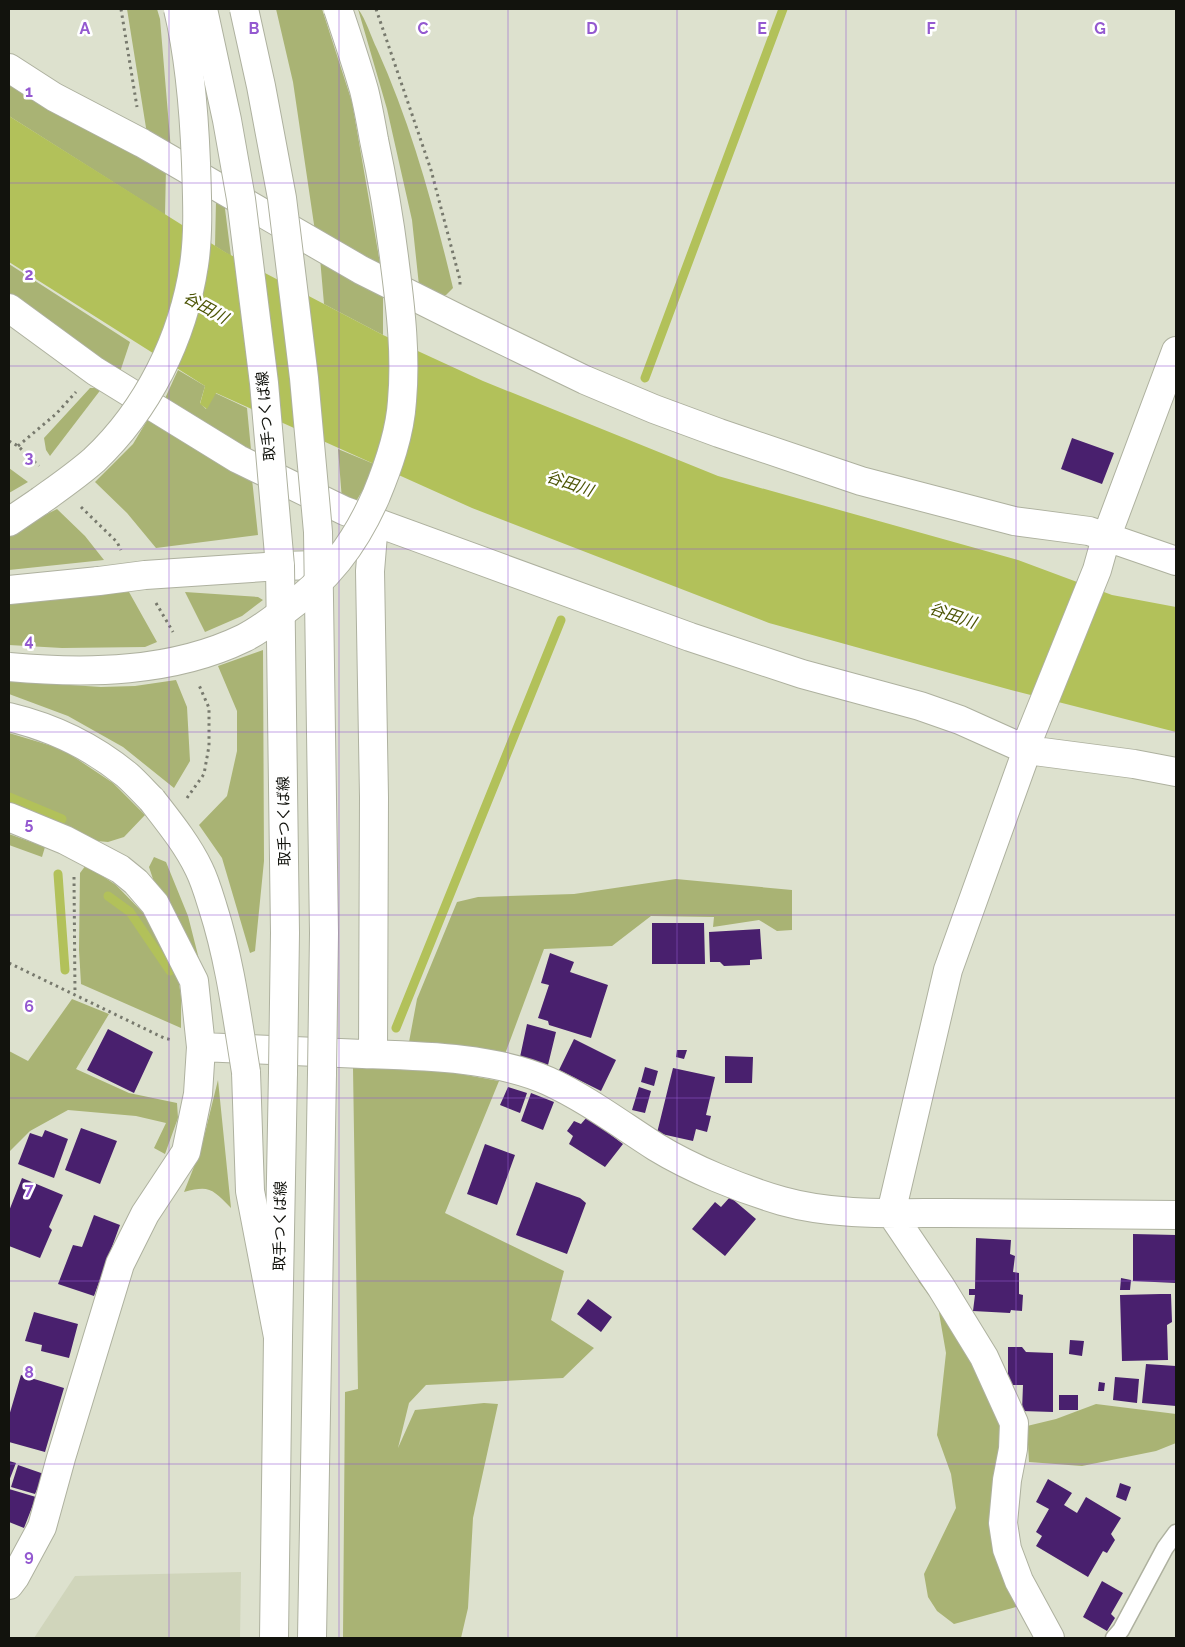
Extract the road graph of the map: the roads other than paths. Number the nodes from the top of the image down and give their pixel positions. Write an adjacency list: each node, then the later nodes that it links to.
1 (178, 9): 8 (main road, bridge)
2 (203, 9): 13 (main road, 取手つくば線, bridge)
3 (244, 9): 12 (main road, bridge)
4 (338, 9): 15 (main road, bridge)
5 (9, 68): 10 (main road)
6 (9, 308): 9 (main road)
7 (1176, 351): 10 (main road)
8 (9, 522)
9 (374, 522): 17 (main road); 21 (main road)
10 (1106, 538): 11 (main road); 17 (main road)
11 (1176, 561)
12 (319, 565): 13 (main road); 28 (main road, bridge)
13 (280, 566): 14 (main road, bridge); 24 (main road, 取手つくば線, bridge)
14 (9, 590)
15 (9, 667)
16 (9, 717): 24 (main road, bridge)
17 (1029, 743): 18 (main road); 22 (main road)
18 (1176, 772)
19 (9, 817): 20 (main road)
20 (201, 1047): 21 (main road); 26 (main road)
21 (373, 1054): 22 (main road)
22 (891, 1212): 23 (main road); 29 (main road)
23 (1176, 1215)
24 (278, 1337): 27 (main road, 取手つくば線)
25 (1176, 1533): 30 (lane)
26 (9, 1585)
27 (274, 1638)
28 (312, 1638)
29 (1050, 1638)
30 (1114, 1638)

